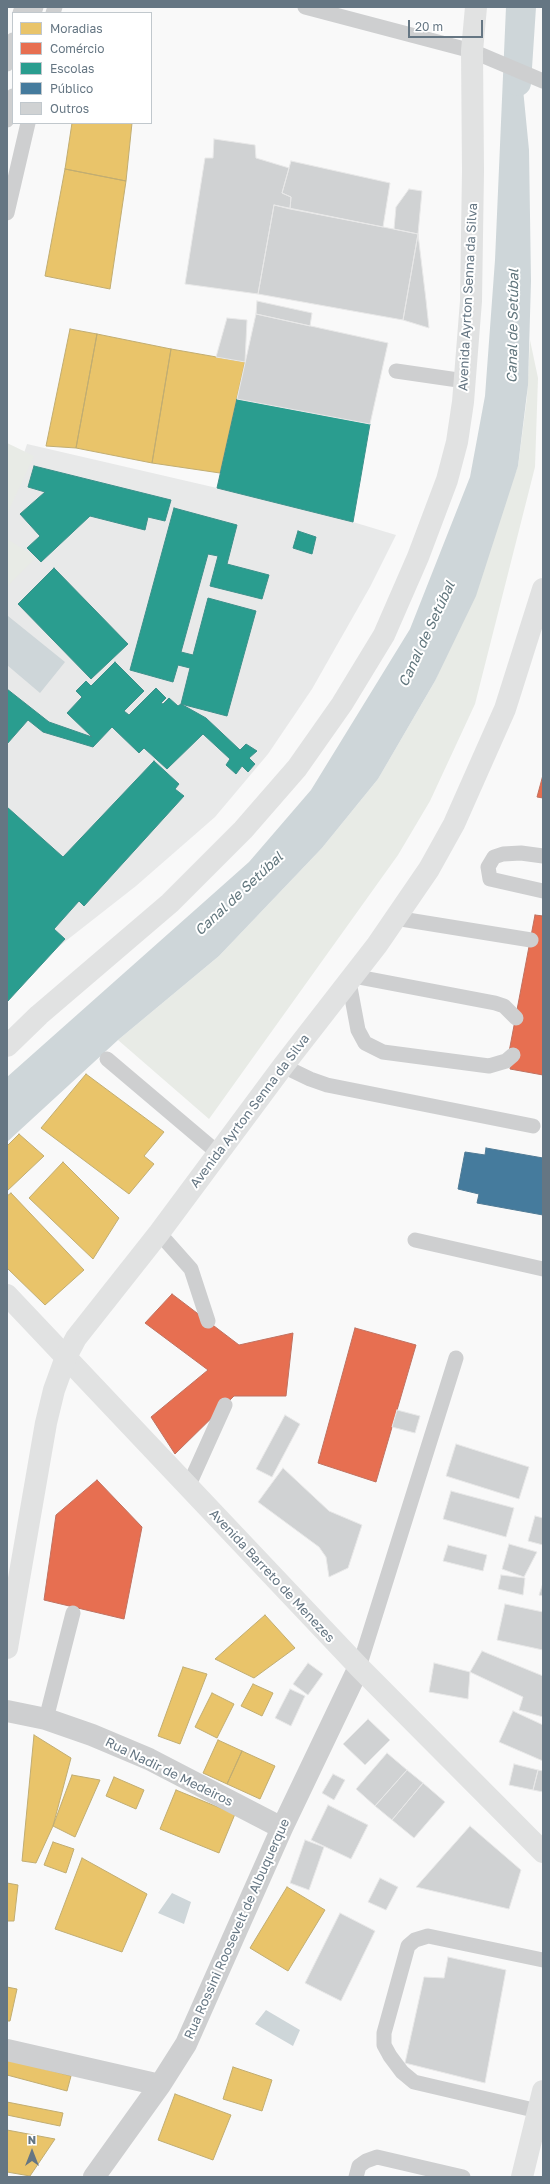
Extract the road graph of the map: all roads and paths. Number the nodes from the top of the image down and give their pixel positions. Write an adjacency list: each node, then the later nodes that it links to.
1 (305, 7): 4 (lane)
2 (476, 7): 4 (main road, Avenida Ayrton Senna da Silva)
3 (12, 44): 5 (lane)
4 (472, 51): 6 (lane); 12 (main road, Avenida Ayrton Senna da Silva)
5 (7, 64)
6 (542, 81)
7 (12, 100): 8 (lane)
8 (7, 120)
9 (28, 124): 10 (lane)
10 (7, 213)
11 (396, 371): 12 (lane)
12 (465, 381): 20 (main road, Avenida Ayrton Senna da Silva)
13 (543, 589): 16 (main road, Avenida Ayrton Senna da Silva)
14 (543, 856): 15 (lane)
15 (543, 891)
16 (395, 918): 17 (lane); 18 (main road, Avenida Ayrton Senna da Silva)
17 (531, 940)
18 (351, 979): 19 (lane); 21 (lane); 23 (main road, Avenida Ayrton Senna da Silva)
19 (516, 1018)
20 (7, 1046)
21 (513, 1055)
22 (107, 1059): 25 (lane)
23 (283, 1066): 24 (lane); 25 (main road, Avenida Ayrton Senna da Silva)
24 (533, 1126)
25 (218, 1153): 26 (main road, Avenida Ayrton Senna da Silva)
26 (159, 1233): 30 (lane); 31 (main road, Avenida Ayrton Senna da Silva)
27 (415, 1240): 28 (lane)
28 (543, 1269)
29 (7, 1295): 31 (main road, Avenida Barreto de Menezes)
30 (208, 1321)
31 (66, 1357): 34 (main road, Avenida Barreto de Menezes); 36 (main road, Avenida Ayrton Senna da Silva)
32 (456, 1358): 37 (lane)
33 (225, 1405): 34 (lane)
34 (188, 1487): 37 (main road, Avenida Barreto de Menezes)
35 (73, 1613): 39 (lane)
36 (7, 1648)
37 (358, 1667): 40 (street, Rua Rossini Roosevelt de Albuquerque); 41 (main road, Avenida Barreto de Menezes)
38 (7, 1711): 39 (street, Rua Nadir de Medeiros)
39 (46, 1719): 40 (street, Rua Nadir de Medeiros)
40 (282, 1828): 44 (street, Rua Rossini Roosevelt de Albuquerque)
41 (543, 1852)
42 (543, 1960): 45 (lane)
43 (7, 2050): 44 (street)
44 (160, 2085): 46 (street, Rua Rossini Roosevelt de Albuquerque)
45 (541, 2101): 49 (main road)
46 (94, 2177)
47 (356, 2177): 48 (lane)
48 (462, 2177)
49 (522, 2177)

